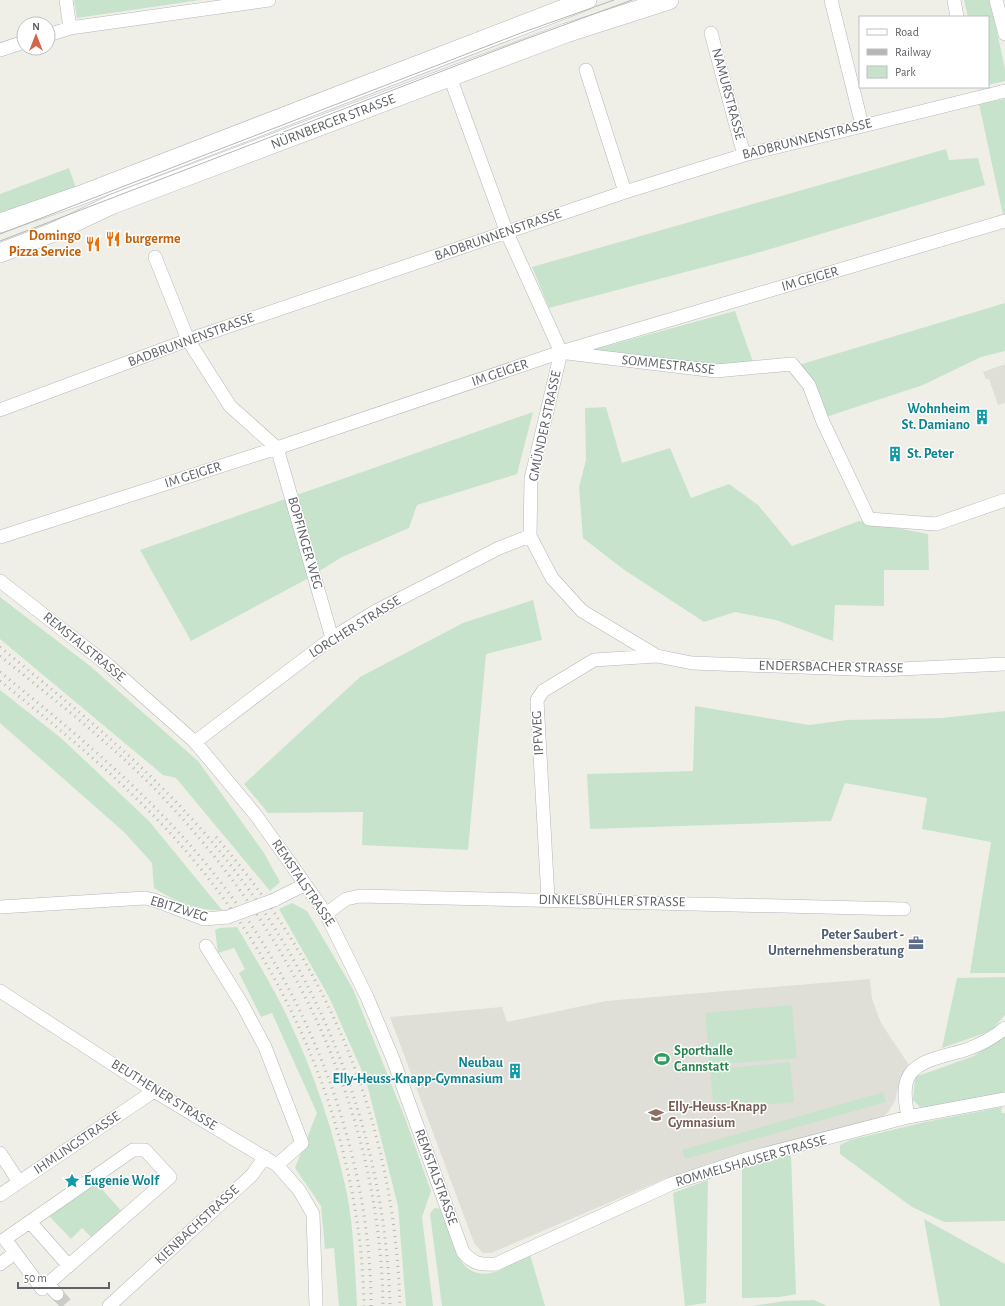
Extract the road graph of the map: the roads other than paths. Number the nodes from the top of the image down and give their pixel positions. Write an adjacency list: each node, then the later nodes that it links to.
1 (66, 0): 9 (street)
2 (269, 0): 9 (street)
3 (587, 0): 23 (main road, NÜRNBERGER STRASSE)
4 (669, 0): 16 (main road, NÜRNBERGER STRASSE)
5 (831, 0): 19 (street)
6 (954, 0): 8 (street)
7 (996, 0): 12 (street)
8 (957, 16)
9 (70, 28): 10 (street)
10 (56, 32)
11 (711, 33): 20 (street, NAMURSTRASSE)
12 (1005, 34)
13 (16, 45): 14 (street)
14 (0, 50)
15 (586, 70): 21 (street)
16 (450, 77): 24 (street); 25 (main road, NÜRNBERGER STRASSE)
17 (1005, 91): 18 (street, BADBRUNNENSTRASSE)
18 (973, 92): 19 (street, BADBRUNNENSTRASSE)
19 (862, 125): 20 (street, BADBRUNNENSTRASSE)
20 (744, 155): 21 (street, BADBRUNNENSTRASSE)
21 (625, 192): 24 (street, BADBRUNNENSTRASSE)
22 (1005, 221): 28 (street, IM GEIGER)
23 (0, 223)
24 (506, 233): 27 (street, BADBRUNNENSTRASSE); 28 (street)
25 (0, 253)
26 (155, 257): 27 (street)
27 (188, 340): 29 (street, BADBRUNNENSTRASSE); 30 (street)
28 (561, 352): 30 (street, IM GEIGER); 31 (street, SOMMESTRASSE); 32 (street, GMÜNDER STRASSE)
29 (0, 410)
30 (277, 448): 33 (street, IM GEIGER); 35 (street, BOPFINGER WEG)
31 (1005, 500)
32 (530, 536): 35 (street, LORCHER STRASSE); 36 (street, GMÜNDER STRASSE)
33 (0, 537)
34 (0, 581): 38 (street, REMSTALSTRASSE)
35 (332, 638): 38 (street, LORCHER STRASSE)
36 (657, 656): 37 (street, ENDERSBACHER STRASSE); 40 (street, IPFWEG)
37 (1005, 664)
38 (195, 742): 39 (street, REMSTALSTRASSE)
39 (304, 885): 41 (street, EBITZWEG, bridge); 43 (street, REMSTALSTRASSE)
40 (548, 899): 42 (street, DINKELSBÜHLER STRASSE); 43 (street, DINKELSBÜHLER STRASSE)
41 (0, 907)
42 (904, 909)
43 (326, 914): 58 (street, REMSTALSTRASSE)
44 (206, 946): 52 (street)
45 (0, 991): 47 (street, BEUTHENER STRASSE)
46 (1005, 1028): 49 (street)
47 (154, 1091): 51 (street, BEUTHENER STRASSE); 53 (street, IHMLINGSTRASSE)
48 (1005, 1099): 49 (street, ROMMELSHAUSER STRASSE)
49 (908, 1117): 58 (street, ROMMELSHAUSER STRASSE)
50 (0, 1153): 53 (street)
51 (265, 1157): 52 (street, BEUTHENER STRASSE); 62 (street, KIENBACHSTRASSE)
52 (277, 1165): 63 (street, BEUTHENER STRASSE)
53 (19, 1182): 54 (street, IHMLINGSTRASSE)
54 (0, 1195)
55 (30, 1222): 56 (street); 59 (street); 59 (street)
56 (15, 1253): 57 (street); 60 (street)
57 (0, 1264)
58 (486, 1265)
59 (69, 1266): 60 (street)
60 (48, 1284): 61 (street)
61 (57, 1294)
62 (109, 1306)
63 (316, 1306)

